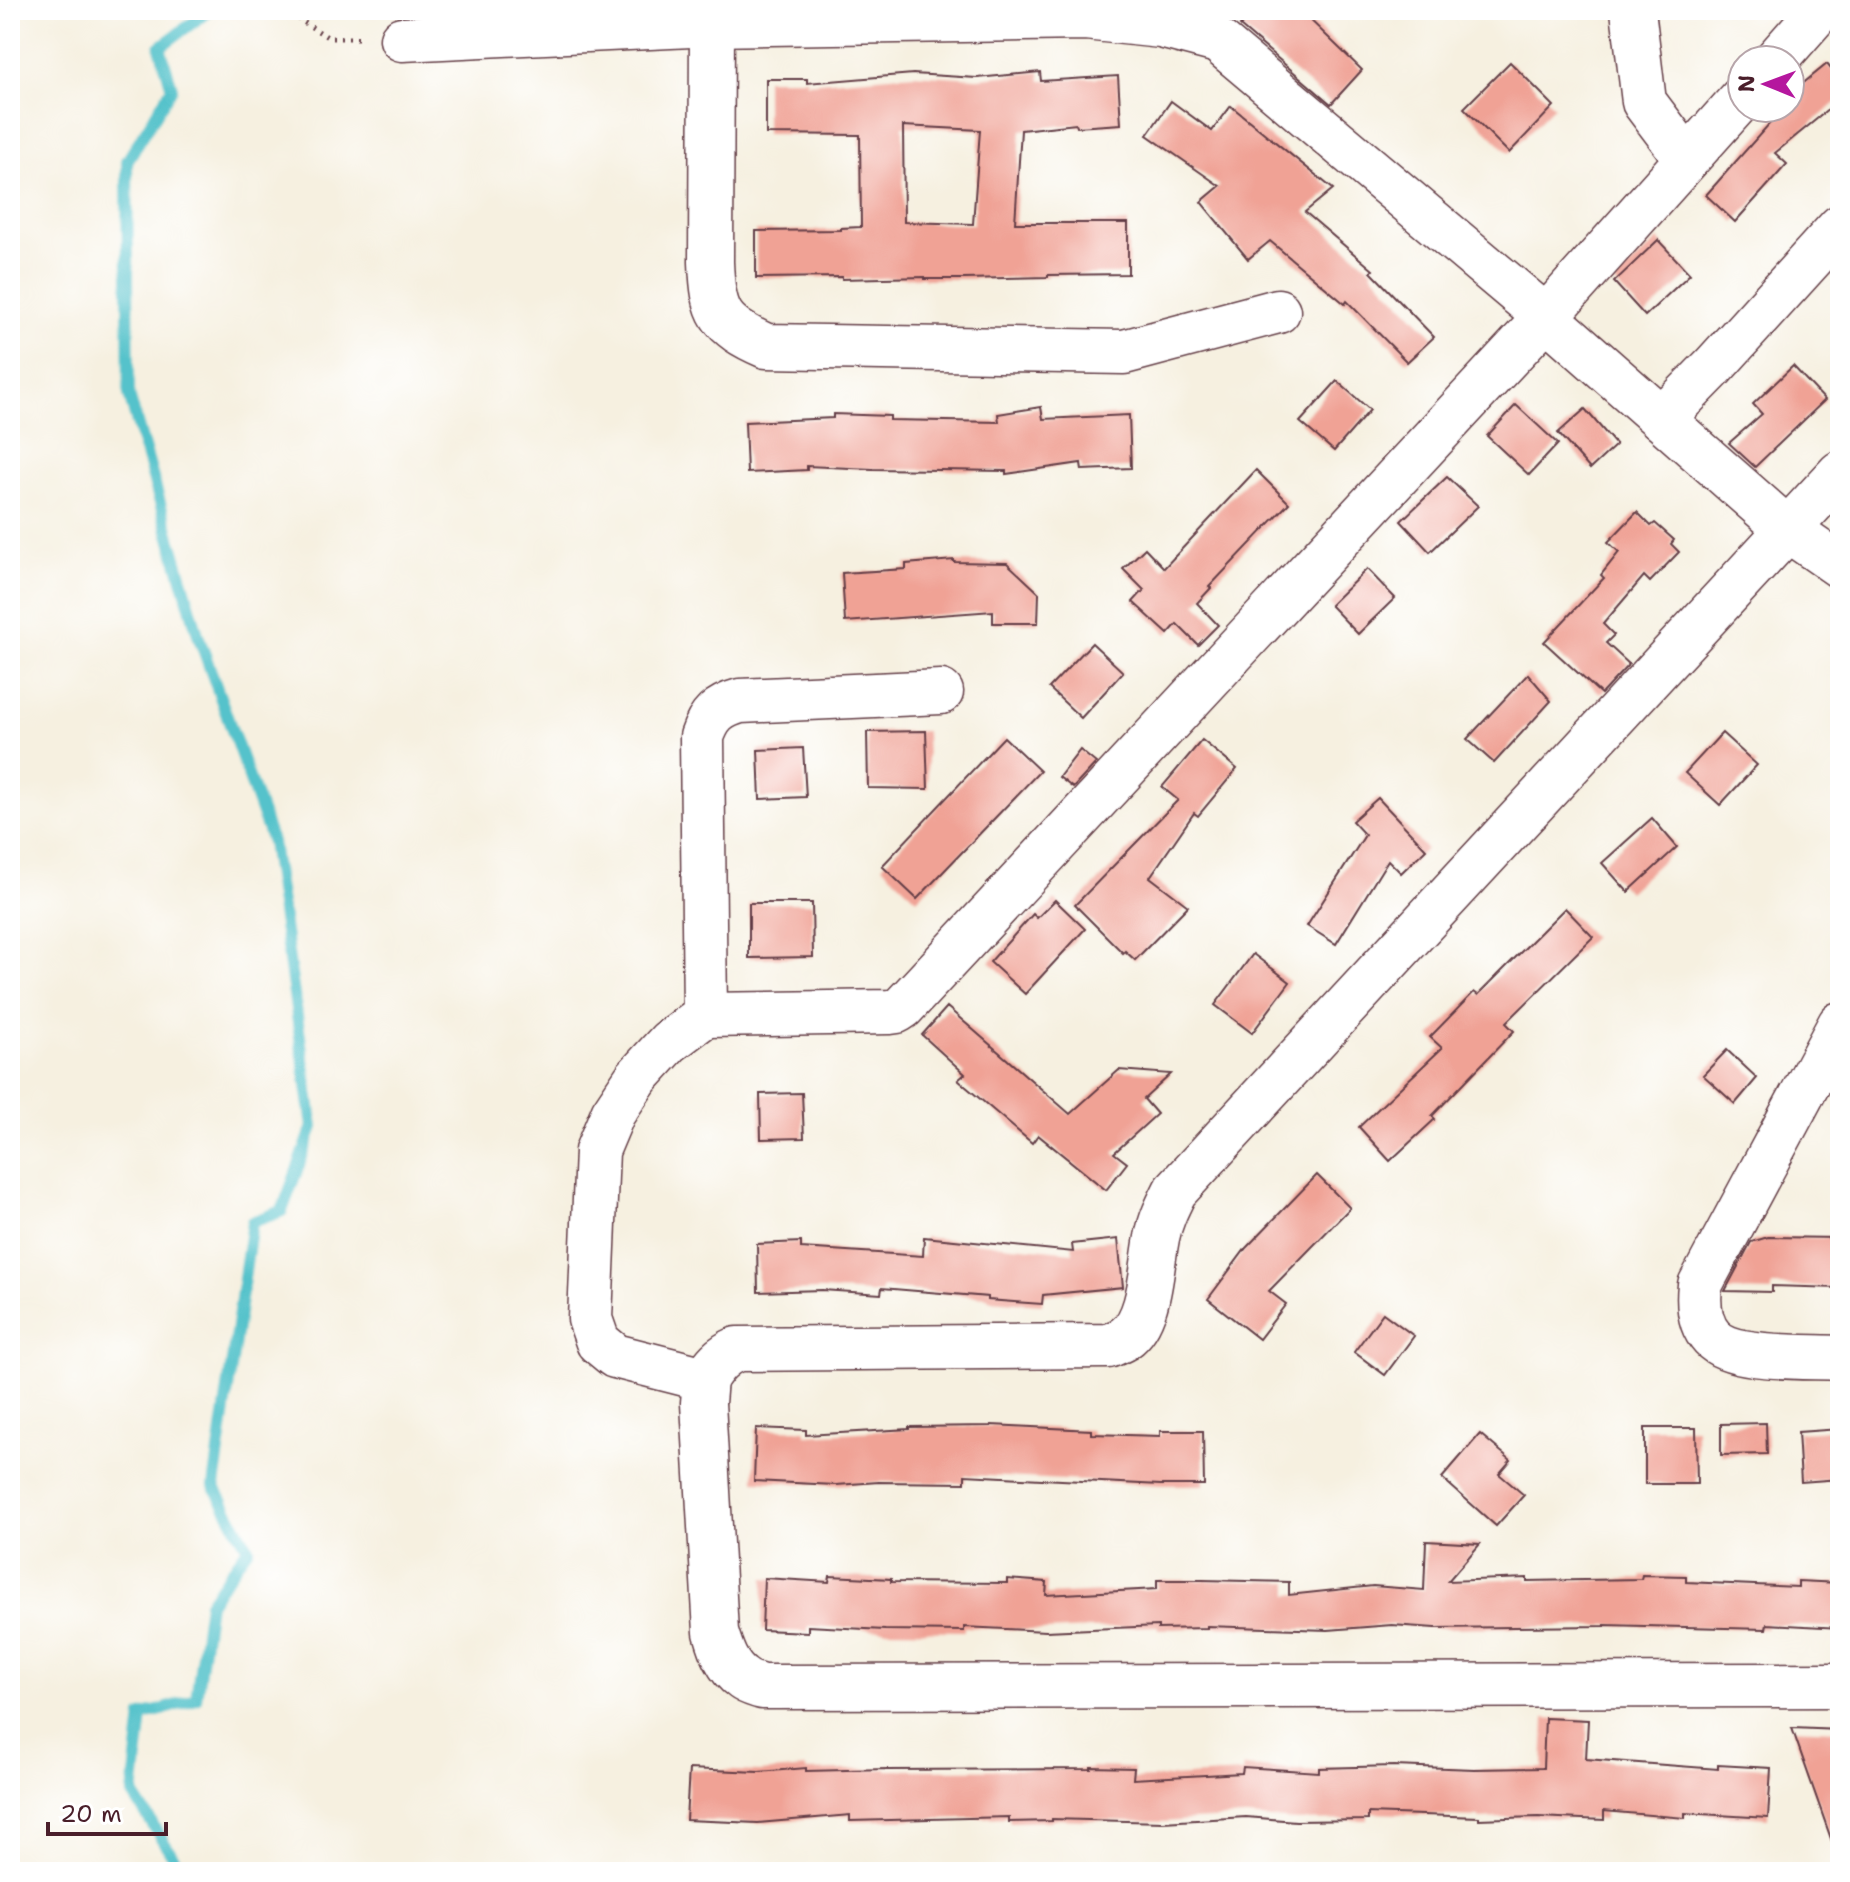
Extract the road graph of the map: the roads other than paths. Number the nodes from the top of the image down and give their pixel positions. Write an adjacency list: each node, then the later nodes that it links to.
1 (1633, 10): 7 (street)
2 (1820, 10): 5 (street)
3 (712, 24): 4 (street); 9 (street); 10 (street)
4 (402, 39)
5 (1790, 44)
6 (1726, 116): 7 (street)
7 (1687, 159): 10 (street)
8 (1840, 227): 11 (street)
9 (1278, 311)
10 (1546, 317): 11 (street); 16 (street)
11 (1662, 419): 13 (street)
12 (1840, 473): 13 (street)
13 (1788, 530): 14 (street); 19 (street)
14 (1840, 566)
15 (941, 692): 16 (street)
16 (705, 1015): 19 (street)
17 (1840, 1024): 18 (street)
18 (1840, 1358)
19 (705, 1379): 20 (street)
20 (1840, 1685)

